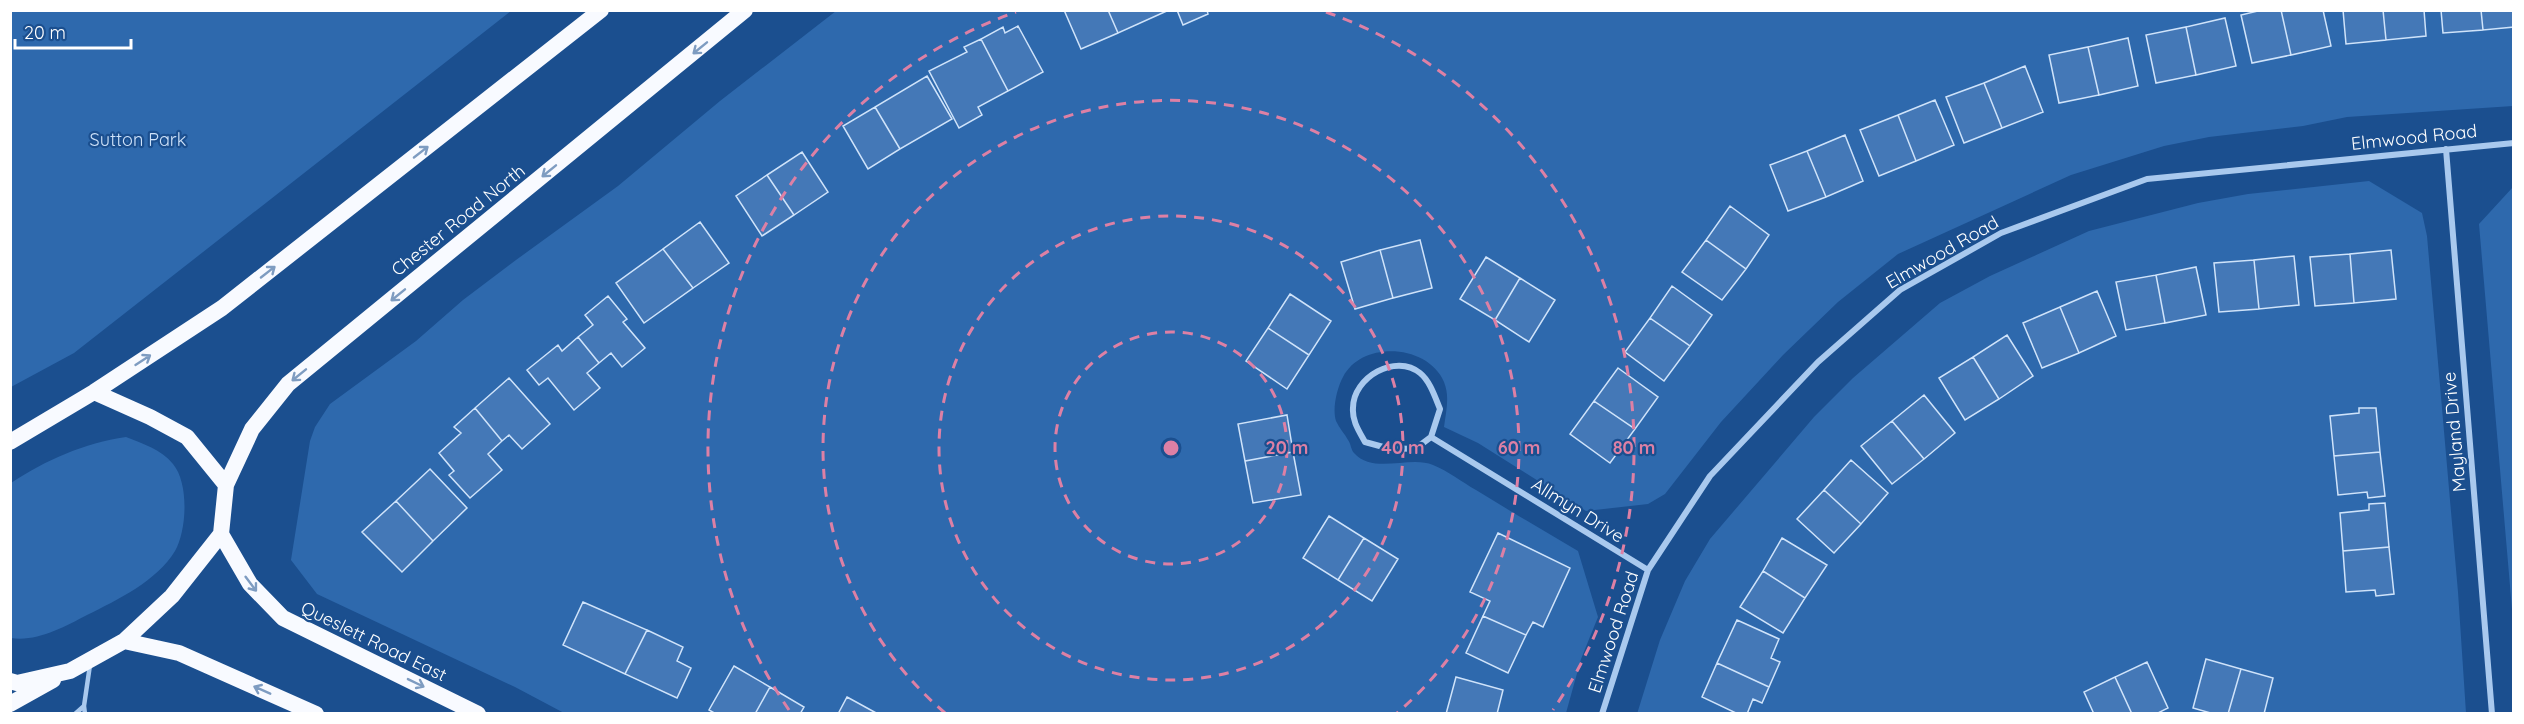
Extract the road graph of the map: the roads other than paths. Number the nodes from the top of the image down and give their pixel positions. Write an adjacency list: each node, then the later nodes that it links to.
1 (601, 10): 5 (highway, one-way to 1)
2 (745, 10): 8 (highway, Chester Road North, one-way to 8)
3 (2514, 143): 4 (street, Elmwood Road)
4 (2446, 149): 10 (street, Elmwood Road); 22 (street, Mayland Drive)
5 (94, 392): 7 (highway); 8 (highway)
6 (1431, 437): 6 (street); 10 (street, Allmyn Drive)
7 (10, 442)
8 (226, 485): 9 (highway, Chester Road North)
9 (221, 534): 11 (highway); 20 (highway, Queslett Road East, one-way to 20)
10 (1648, 570): 21 (street, Elmwood Road)
11 (124, 641): 12 (highway); 19 (highway, one-way to 11)
12 (90, 659): 13 (highway); 16 (lane)
13 (69, 671): 14 (highway); 15 (highway)
14 (10, 681)
15 (10, 704)
16 (84, 706): 17 (lane); 18 (lane)
17 (75, 714)
18 (85, 714)
19 (316, 714)
20 (478, 714)
21 (1602, 714)
22 (2492, 714)

